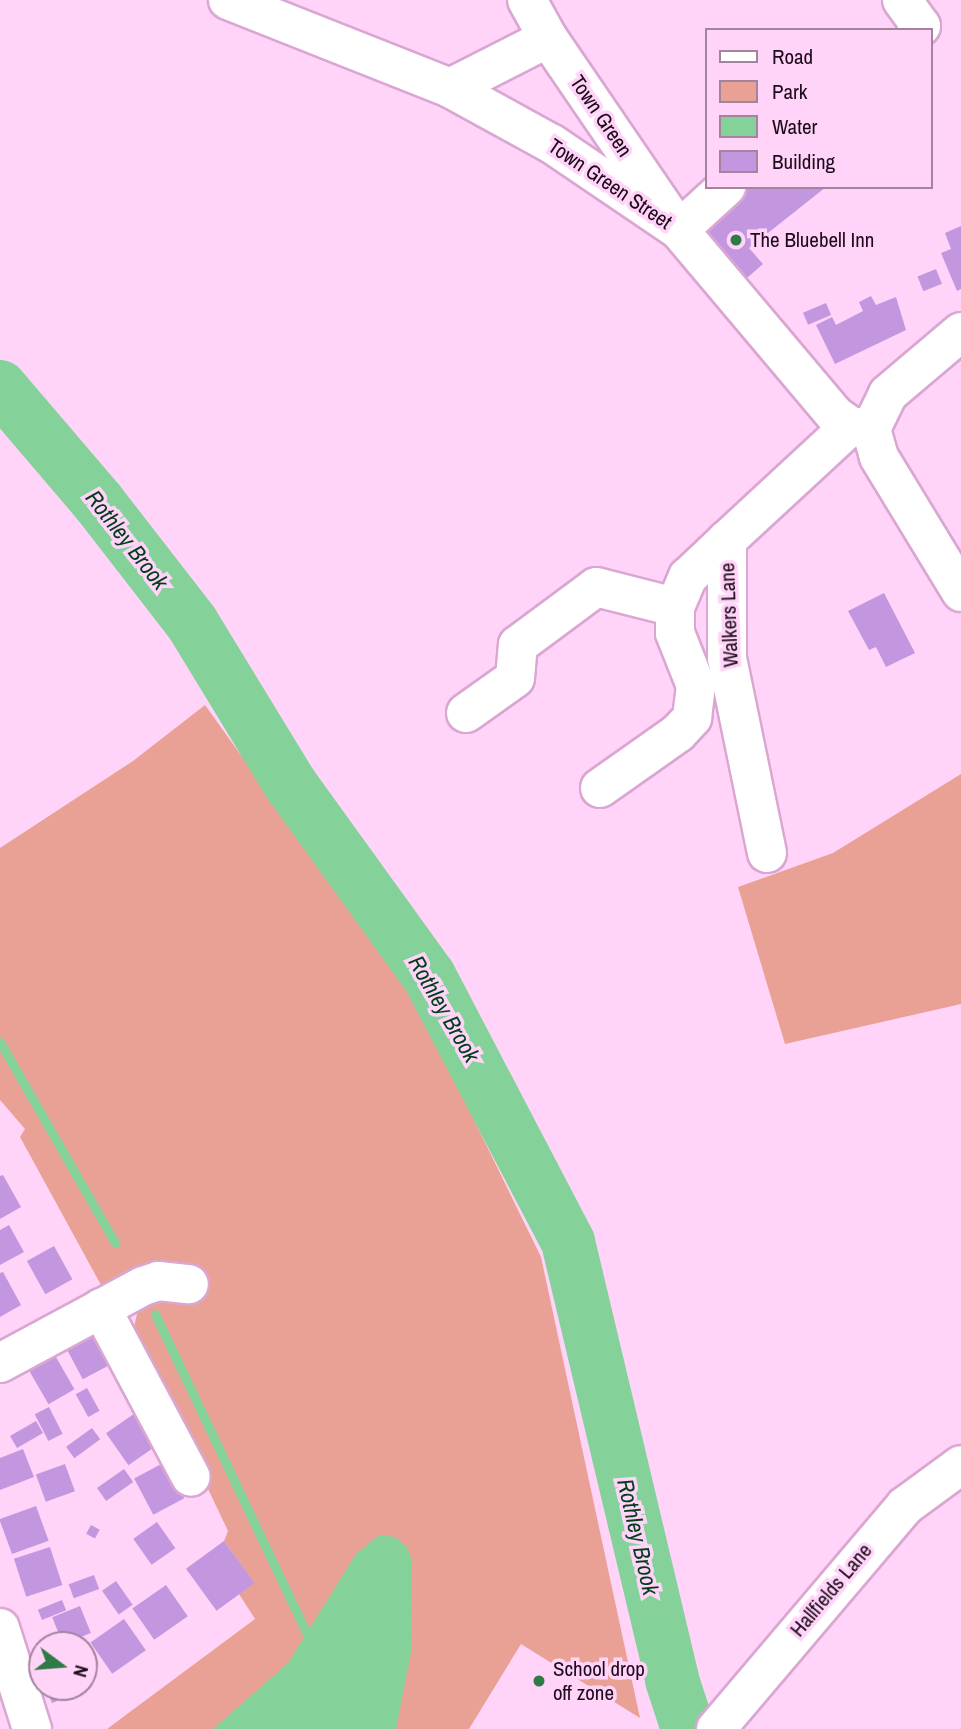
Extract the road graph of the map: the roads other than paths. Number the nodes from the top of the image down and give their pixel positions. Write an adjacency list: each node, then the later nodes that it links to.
1 (228, 0): 6 (street, Town Green Street)
2 (527, 0): 5 (street, Town Green)
3 (902, 0): 4 (street)
4 (918, 28)
5 (548, 38): 6 (street); 8 (street, Town Green)
6 (450, 88): 8 (street, Town Green Street)
7 (724, 189): 8 (street)
8 (679, 230): 10 (street, Town Green Street)
9 (961, 332): 10 (street)
10 (861, 428): 11 (street, Walkers Lane); 12 (street)
11 (727, 540): 13 (street); 16 (street, Walkers Lane)
12 (961, 592)
13 (675, 607): 14 (street); 15 (street)
14 (466, 713)
15 (617, 785)
16 (767, 853)
17 (189, 1284): 18 (street)
18 (114, 1314): 19 (street); 21 (street)
19 (0, 1363)
20 (961, 1465): 24 (street, Hallfields Lane)
21 (191, 1477)
22 (0, 1628): 23 (street)
23 (32, 1729)
24 (716, 1729)

